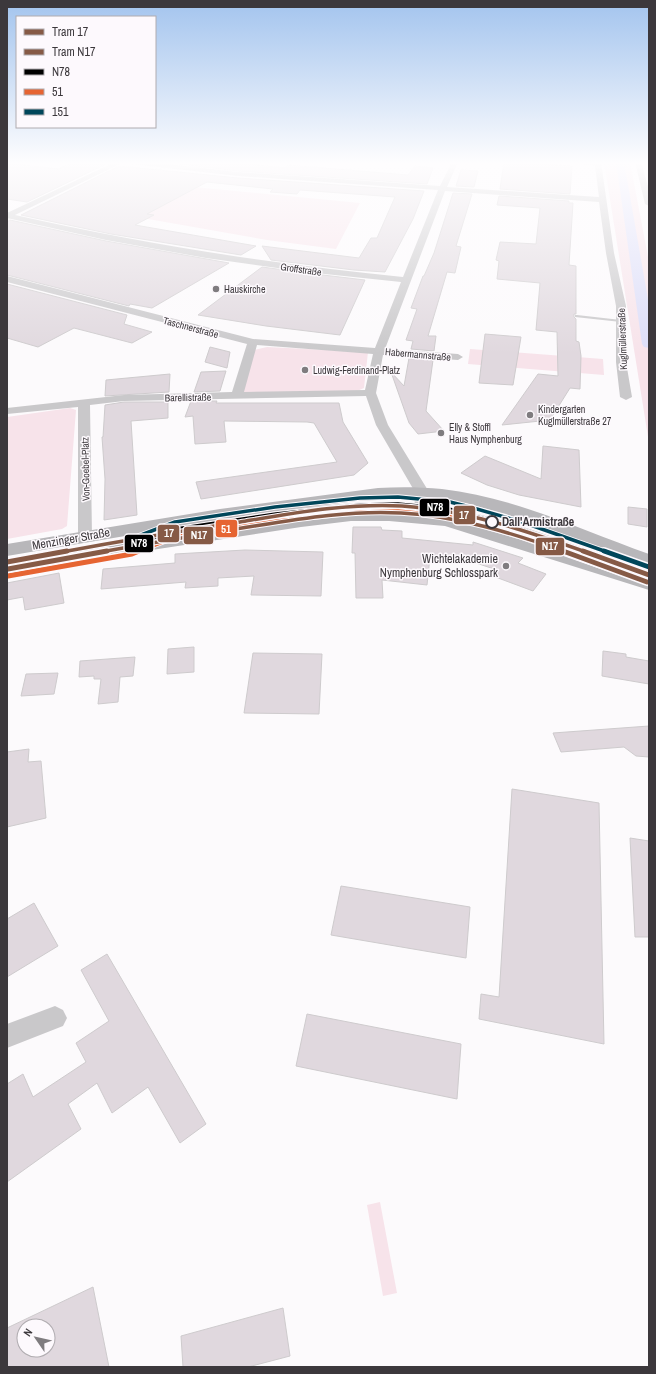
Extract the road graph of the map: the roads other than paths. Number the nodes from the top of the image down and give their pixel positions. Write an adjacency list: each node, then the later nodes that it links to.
1 (51, 226): 5 (street, Groffstraße)
2 (427, 226): 5 (street)
3 (607, 226): 7 (street, Kuglmüllerstraße)
4 (7, 279): 8 (street, Taschnerstraße)
5 (406, 280): 9 (street)
6 (577, 316): 7 (lane)
7 (621, 320): 13 (street, Kuglmüllerstraße)
8 (253, 342): 9 (street, Taschnerstraße); 12 (street)
9 (378, 351): 10 (street, Habermannstraße); 11 (street)
10 (458, 357)
11 (370, 393): 12 (street, Barellistraße); 16 (street)
12 (237, 396): 14 (street, Barellistraße)
13 (626, 397)
14 (84, 402): 15 (street, Barellistraße); 19 (street, Von-Goebel-Platz)
15 (7, 411)
16 (422, 506): 17 (main road, Menzinger Straße); 18 (lane); 20 (main road, Menzinger Straße); 22 (lane); 23 (main road, Menzinger Straße); 26 (main road, Menzinger Straße)
17 (245, 510): 18 (lane); 19 (main road, Menzinger Straße)
18 (268, 515): 20 (lane)
19 (85, 536): 21 (main road, Menzinger Straße)
20 (130, 547): 24 (main road, Menzinger Straße)
21 (7, 550)
22 (596, 554): 23 (lane); 25 (lane)
23 (642, 558)
24 (7, 569)
25 (649, 574)
26 (649, 584)
27 (54, 1018): 28 (street)
28 (7, 1036)

